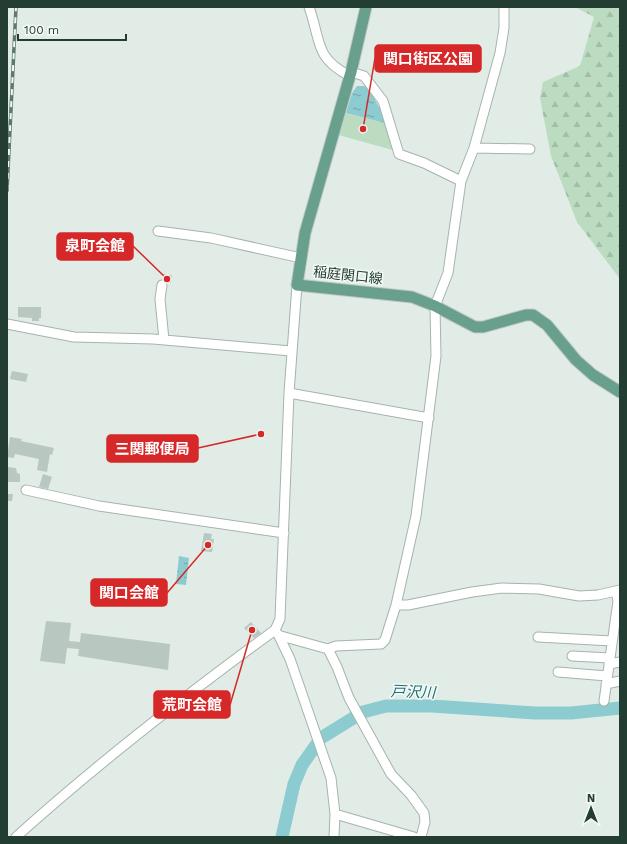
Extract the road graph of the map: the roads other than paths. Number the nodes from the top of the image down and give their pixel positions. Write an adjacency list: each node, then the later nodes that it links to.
1 (309, 7): 4 (street)
2 (366, 7): 4 (main road, 稲庭関口線)
3 (504, 7): 5 (street)
4 (351, 74): 7 (street); 9 (main road, 稲庭関口線)
5 (474, 148): 6 (street); 7 (street)
6 (530, 149)
7 (461, 181): 12 (street)
8 (158, 231): 9 (street)
9 (301, 258): 11 (main road, 稲庭関口線)
10 (162, 285): 14 (street)
11 (297, 285): 12 (main road, 稲庭関口線); 15 (street)
12 (435, 306): 16 (main road, 稲庭関口線); 18 (street)
13 (7, 324): 14 (street)
14 (164, 340): 15 (street)
15 (292, 351): 17 (street)
16 (620, 392)
17 (289, 393): 18 (street); 20 (street)
18 (429, 418): 22 (street)
19 (26, 490): 20 (street)
20 (284, 533): 23 (street)
21 (618, 590): 22 (street); 25 (street)
22 (396, 605): 26 (street)
23 (278, 633): 26 (street); 34 (street); 35 (street)
24 (538, 637): 25 (street)
25 (615, 644): 28 (street)
26 (328, 649): 38 (street)
27 (572, 656): 28 (street)
28 (609, 661): 29 (street); 31 (street)
29 (620, 662)
30 (558, 672): 31 (street)
31 (607, 680): 32 (street); 33 (street)
32 (620, 681)
33 (604, 701)
34 (335, 814): 36 (street); 37 (street)
35 (16, 837)
36 (334, 837)
37 (414, 837)
38 (421, 837)

